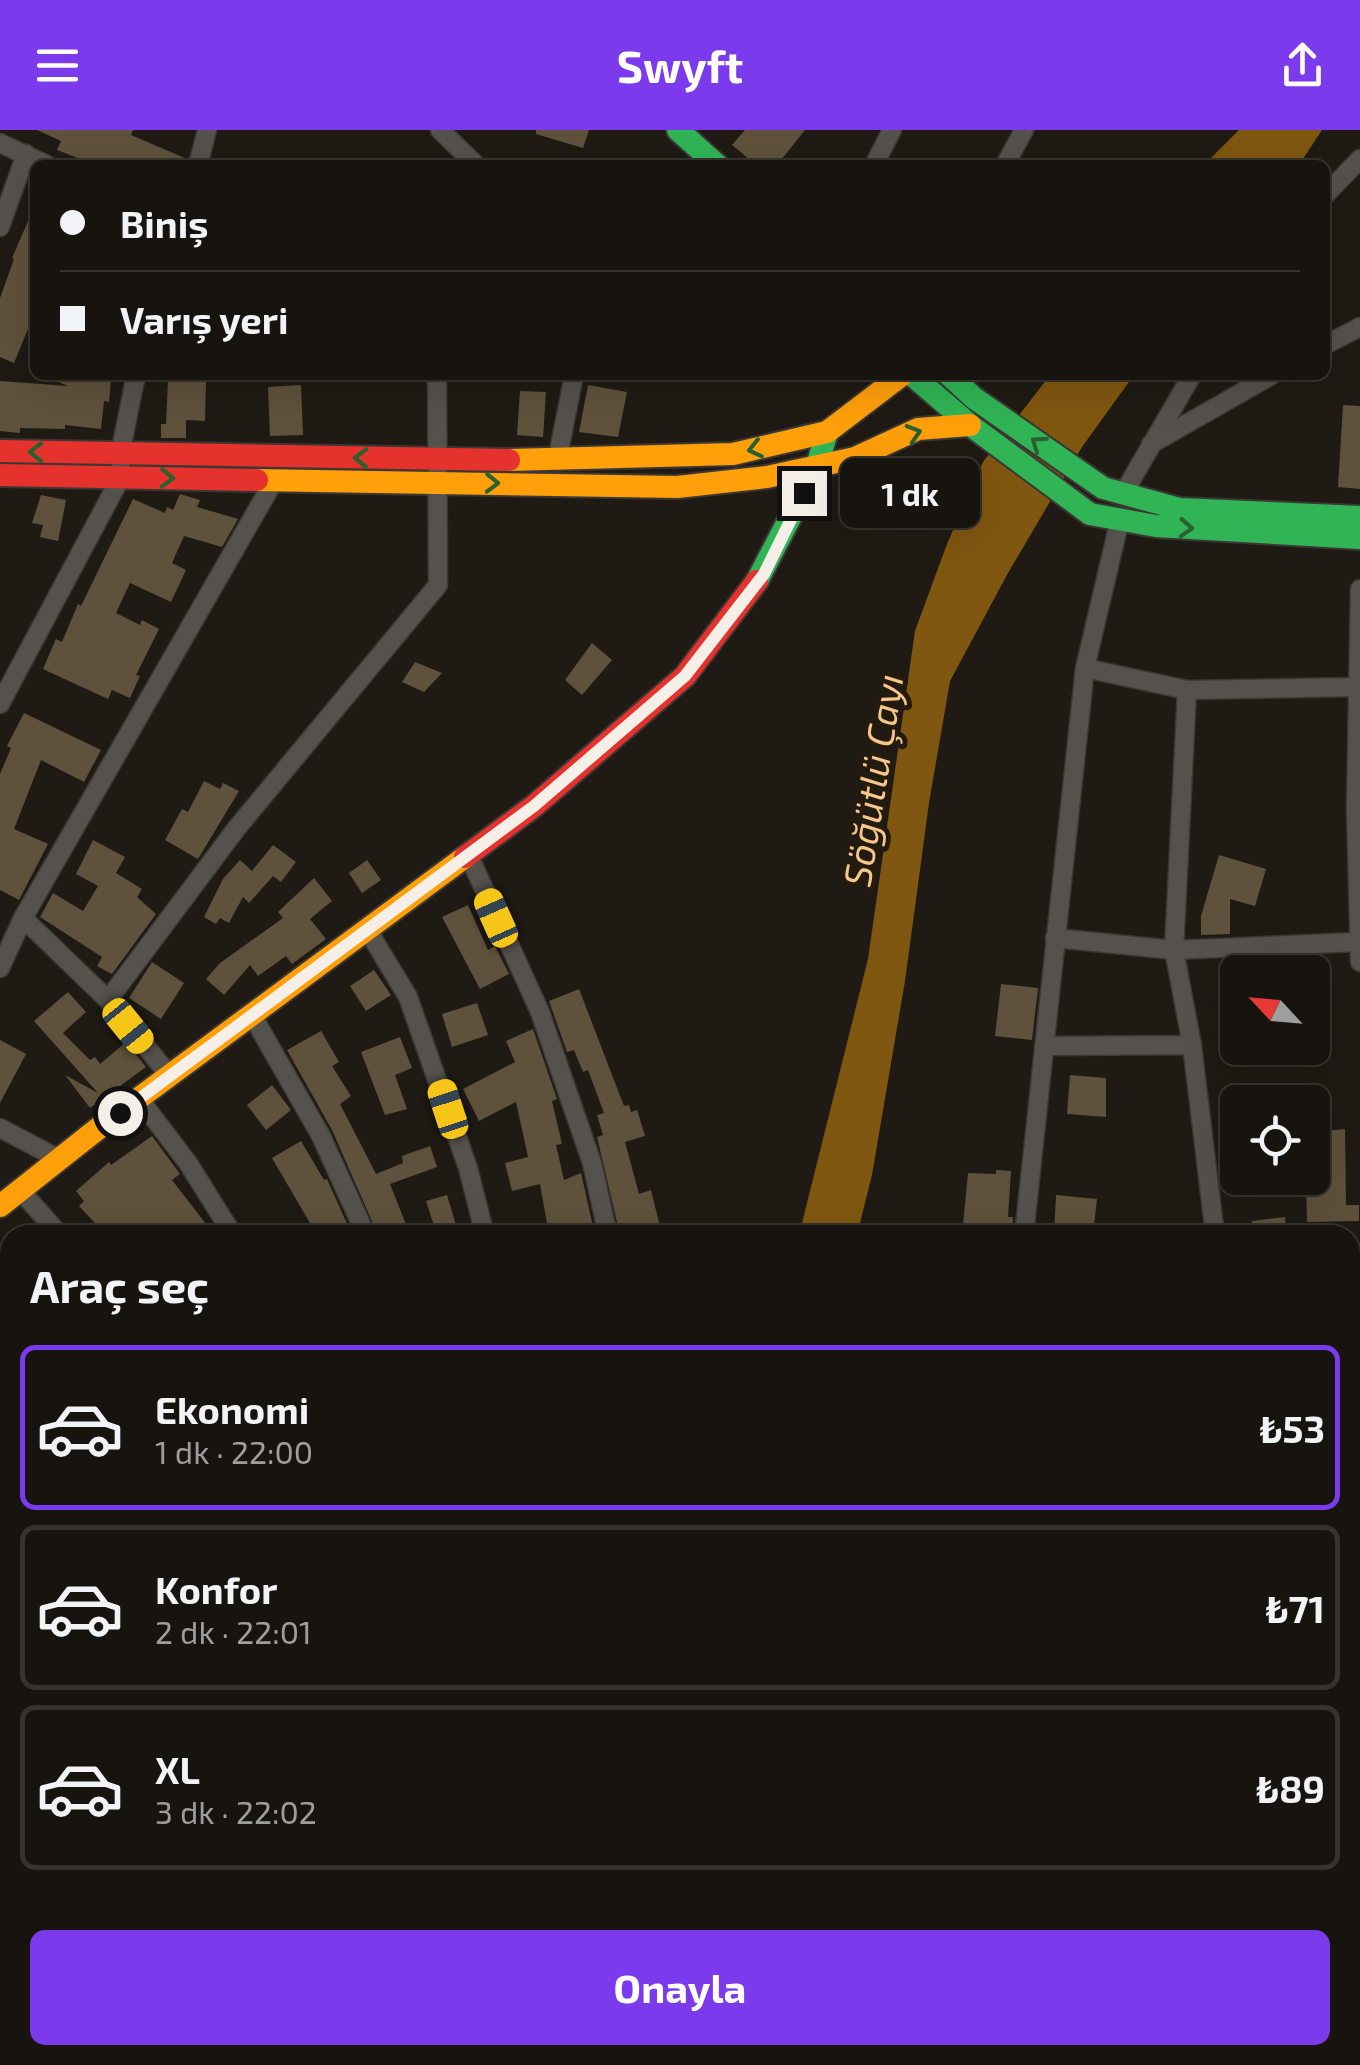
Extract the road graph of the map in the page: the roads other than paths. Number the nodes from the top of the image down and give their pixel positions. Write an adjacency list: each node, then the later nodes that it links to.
1 (207, 130): 10 (street)
2 (440, 130): 11 (street)
3 (892, 130): 13 (street)
4 (1024, 130): 14 (street)
5 (692, 135): 12 (main road)
6 (0, 143): 7 (street)
7 (26, 154): 9 (street); 16 (street)
8 (1360, 159): 15 (street)
9 (38, 160)
10 (199, 160)
11 (471, 160)
12 (713, 160)
13 (877, 160)
14 (1008, 160)
15 (1330, 190)
16 (0, 227)
17 (1360, 326): 18 (street)
18 (1330, 342)
19 (135, 380): 32 (street)
20 (437, 380): 34 (street)
21 (573, 380): 31 (street)
22 (895, 380): 28 (main road)
23 (918, 380): 27 (main road)
24 (954, 380): 37 (main road, one-way to 24)
25 (1189, 380): 29 (street)
26 (1263, 380): 29 (street)
27 (970, 426): 33 (main road, one-way to 27); 39 (main road)
28 (827, 432): 31 (main road, one-way to 31); 33 (main road)
29 (1151, 444): 37 (street)
30 (0, 451): 32 (main road, one-way to 30)
31 (558, 460): 34 (main road)
32 (120, 466): 34 (main road, one-way to 32); 35 (main road); 36 (main road, one-way to 36); 45 (street)
33 (817, 466): 34 (main road, one-way to 33); 47 (main road)
34 (438, 470): 36 (main road); 55 (street)
35 (0, 475)
36 (275, 479): 48 (street)
37 (1113, 491): 38 (main road)
38 (1360, 517)
39 (1120, 519): 40 (main road, one-way to 40); 42 (street)
40 (1360, 538)
41 (1360, 590): 43 (street)
42 (1084, 668): 44 (street); 50 (street)
43 (1358, 687): 44 (street); 46 (street)
44 (1187, 690): 52 (street)
45 (0, 704)
46 (1358, 808): 51 (street)
47 (468, 854): 49 (main road); 69 (street)
48 (23, 918): 54 (street); 55 (street)
49 (367, 929): 56 (main road); 68 (street)
50 (1055, 938): 52 (street); 58 (street)
51 (1359, 942): 52 (street); 53 (street)
52 (1174, 950): 57 (street)
53 (1360, 962)
54 (0, 968)
55 (108, 1000): 59 (street)
56 (252, 1014): 59 (main road); 67 (street)
57 (1192, 1045): 58 (street); 71 (street)
58 (1044, 1046): 70 (street)
59 (170, 1076): 60 (main road)
60 (140, 1100): 62 (main road); 66 (street)
61 (0, 1128): 62 (street)
62 (59, 1159): 63 (main road)
63 (20, 1190): 64 (main road); 65 (street)
64 (0, 1206)
65 (51, 1225)
66 (227, 1225)
67 (361, 1225)
68 (482, 1225)
69 (606, 1225)
70 (1025, 1225)
71 (1214, 1225)

